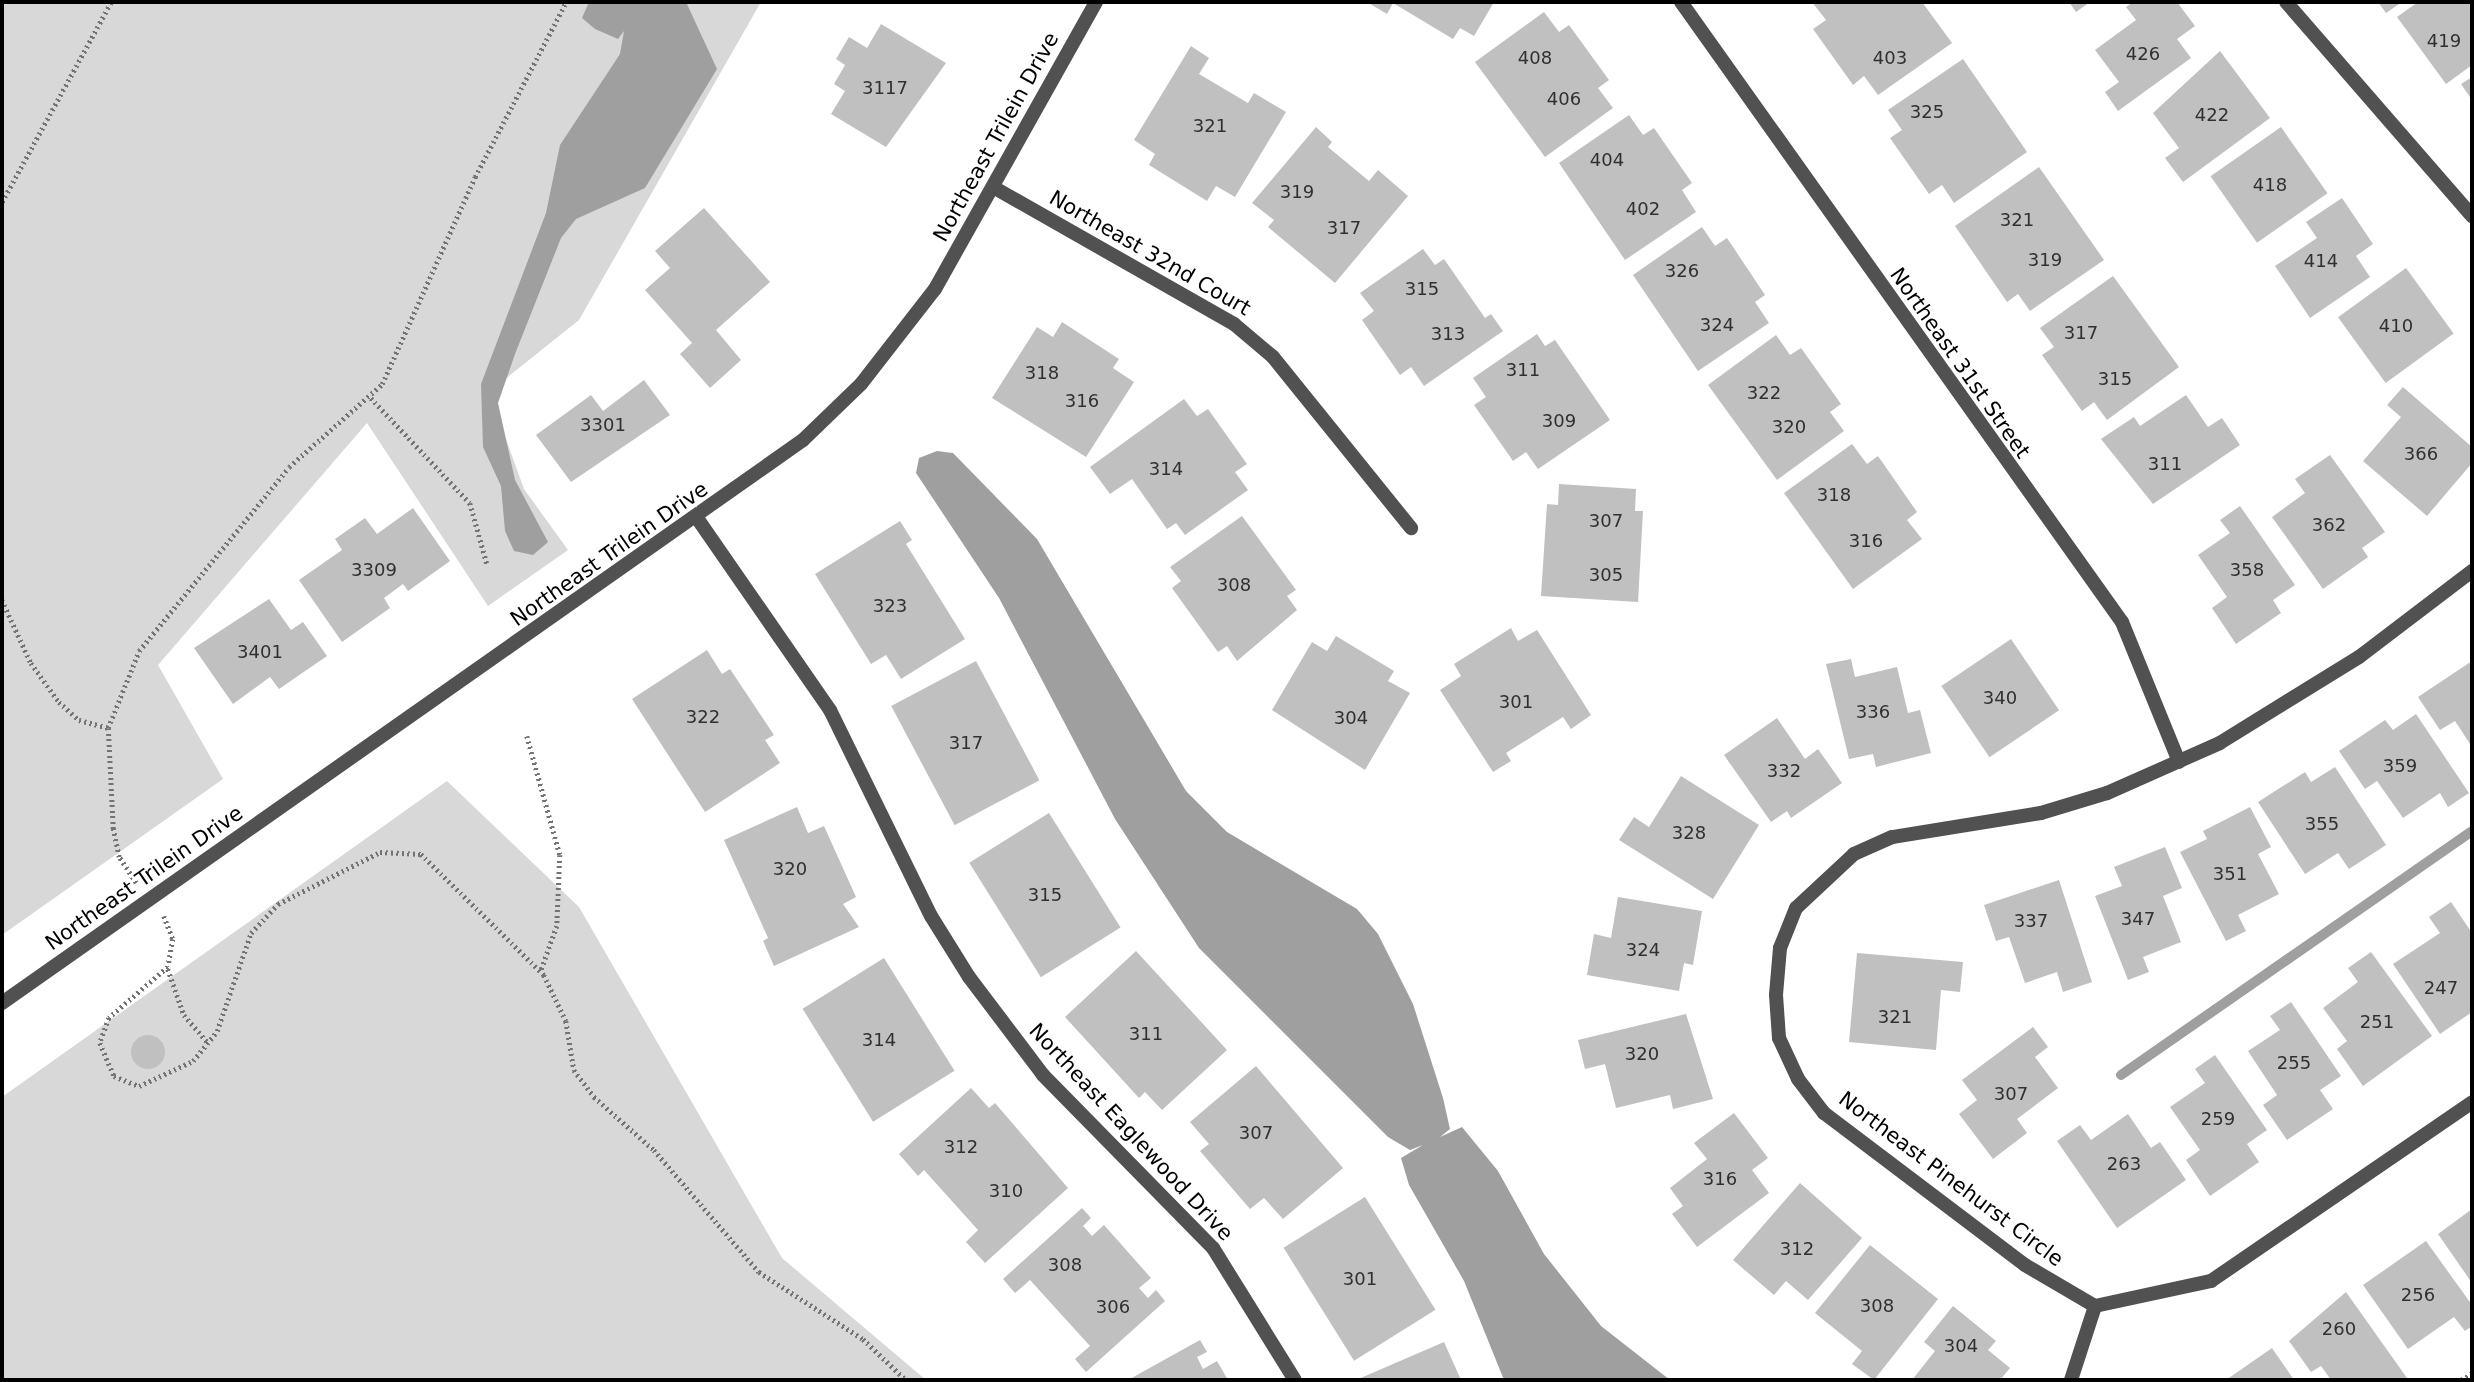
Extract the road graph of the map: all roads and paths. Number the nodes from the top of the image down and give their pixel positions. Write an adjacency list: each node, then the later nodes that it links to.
1 (111, 2): 7 (path)
2 (566, 2): 9 (path)
3 (1096, 2): 6 (street, Northeast Trilein Drive)
4 (1681, 2): 17 (street, Northeast 31st Street)
5 (2287, 2): 8 (street)
6 (993, 187): 10 (street, Northeast Trilein Drive); 11 (street, Northeast 32nd Court)
7 (2, 202)
8 (2472, 216)
9 (371, 398): 12 (path); 15 (path)
10 (697, 518): 18 (street, Northeast Trilein Drive); 27 (street, Northeast Eaglewood Drive)
11 (1411, 528)
12 (486, 564)
13 (2472, 571): 17 (street, Northeast Pinehurst Circle)
14 (2, 600): 15 (path)
15 (108, 728): 18 (path)
16 (527, 736): 20 (path)
17 (2179, 762): 24 (street, Northeast Pinehurst Circle)
18 (151, 899): 19 (path); 21 (street, Northeast Trilein Drive)
19 (168, 967): 22 (path); 22 (path)
20 (541, 971): 22 (path); 26 (path)
21 (2, 1003)
22 (208, 1043)
23 (2472, 1102): 24 (street)
24 (2095, 1306): 28 (street)
25 (2472, 1373): 29 (path)
26 (905, 1380)
27 (1295, 1380)
28 (2071, 1380)
29 (2461, 1380)

